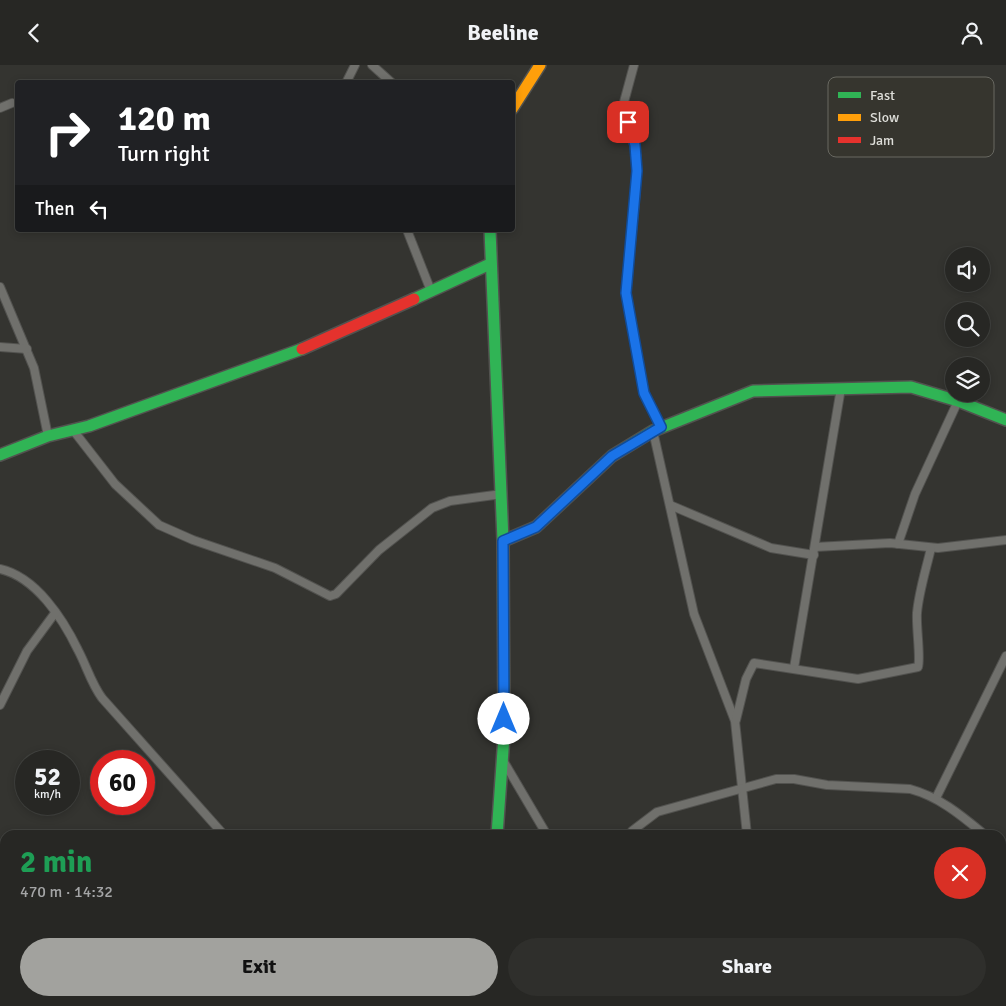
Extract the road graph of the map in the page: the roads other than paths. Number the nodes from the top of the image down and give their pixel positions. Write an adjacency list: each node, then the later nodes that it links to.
1 (355, 65): 5 (street)
2 (372, 65): 6 (street)
3 (540, 65): 8 (street)
4 (634, 65): 22 (street)
5 (348, 80)
6 (389, 80)
7 (12, 103): 9 (street)
8 (515, 104)
9 (0, 108)
10 (408, 232): 14 (street)
11 (490, 232): 12 (street)
12 (490, 264): 14 (street); 26 (street)
13 (0, 287): 16 (street)
14 (430, 291): 23 (street)
15 (0, 347): 16 (street)
16 (27, 349): 24 (street)
17 (841, 388): 18 (street); 22 (street); 32 (street)
18 (945, 397)
19 (958, 402): 30 (street)
20 (961, 402): 21 (street)
21 (1006, 420)
22 (657, 429): 27 (street); 29 (street)
23 (74, 430): 24 (street); 26 (street)
24 (48, 436): 25 (street)
25 (0, 455)
26 (502, 494): 29 (street)
27 (670, 505): 32 (street); 38 (street)
28 (1006, 540): 31 (street)
29 (503, 541): 39 (street)
30 (898, 544): 31 (street); 32 (street)
31 (931, 548): 36 (street)
32 (814, 551): 36 (street)
33 (0, 569): 34 (street)
34 (55, 613): 37 (street); 42 (street)
35 (1006, 656): 41 (street)
36 (794, 668): 38 (street)
37 (0, 705)
38 (735, 721): 40 (street)
39 (503, 761): 43 (street); 44 (street)
40 (743, 789): 41 (street); 45 (street); 46 (street)
41 (936, 798): 47 (street)
42 (220, 830)
43 (497, 830)
44 (544, 830)
45 (633, 830)
46 (747, 830)
47 (978, 830)

